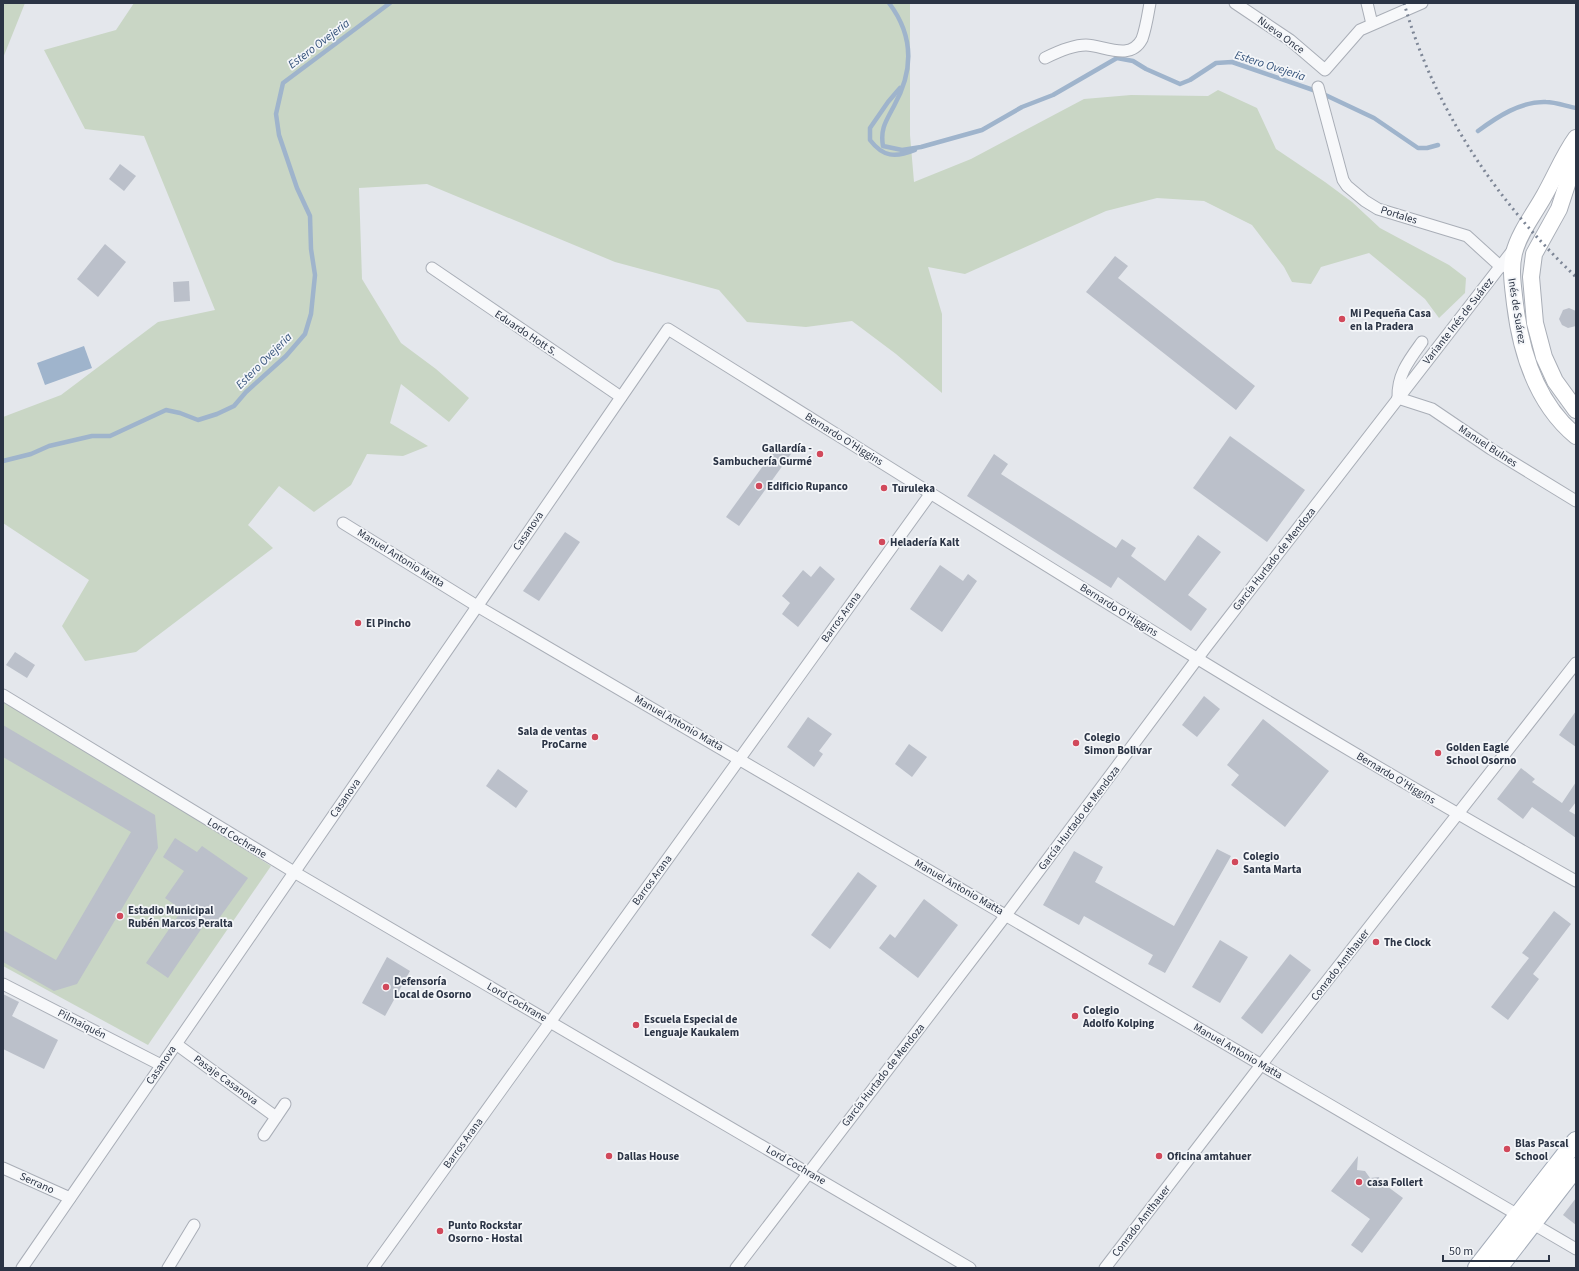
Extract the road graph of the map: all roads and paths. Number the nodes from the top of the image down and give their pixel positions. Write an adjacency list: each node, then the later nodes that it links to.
1 (1150, 3): 6 (street)
2 (1236, 3): 5 (street, Nueva Once)
3 (1367, 3): 5 (street)
4 (1422, 3): 5 (street)
5 (1372, 24)
6 (1045, 58)
7 (1318, 87): 12 (street, Portales)
8 (1576, 138): 11 (main road, Inés de Suárez)
9 (1576, 157): 10 (main road, Inés de Suárez)
10 (1573, 180): 18 (main road, Inés de Suárez)
11 (1517, 243): 12 (street, Variante Inés de Suárez); 19 (main road, Inés de Suárez)
12 (1501, 267): 17 (street, Variante Inés de Suárez)
13 (432, 268): 16 (street, Eduardo Hott S.)
14 (668, 329): 16 (street, Casanova); 20 (street, Bernardo O'Higgins)
15 (1422, 342): 17 (street)
16 (620, 397): 23 (street, Casanova)
17 (1398, 398): 21 (street, Manuel Bulnes); 24 (street, García Hurtado de Mendoza)
18 (1576, 410)
19 (1576, 436)
20 (931, 493): 24 (street, Bernardo O'Higgins); 27 (street, Barros Arana)
21 (1576, 501)
22 (343, 523): 23 (street, Manuel Antonio Matta)
23 (477, 606): 27 (street, Manuel Antonio Matta); 29 (street, Casanova)
24 (1198, 658): 28 (street, Bernardo O'Higgins); 31 (street, García Hurtado de Mendoza)
25 (1576, 663): 28 (street, Conrado Amthauer)
26 (3, 695): 29 (street, Lord Cochrane)
27 (740, 759): 31 (street, Manuel Antonio Matta); 33 (street, Barros Arana)
28 (1458, 815): 30 (street, Bernardo O'Higgins); 36 (street, Conrado Amthauer)
29 (294, 872): 33 (street, Lord Cochrane); 34 (street, Casanova)
30 (1576, 881)
31 (1006, 915): 36 (street, Manuel Antonio Matta); 43 (street, García Hurtado de Mendoza)
32 (3, 984): 35 (street, Pilmaiquén)
33 (551, 1022): 43 (street, Lord Cochrane); 50 (street, Barros Arana)
34 (176, 1044): 35 (street, Casanova); 38 (street, Pasaje Casanova)
35 (161, 1065): 44 (street, Casanova)
36 (1261, 1065): 45 (street, Manuel Antonio Matta); 53 (street, Conrado Amthauer)
37 (285, 1104): 38 (street)
38 (276, 1117): 39 (street)
39 (264, 1135)
40 (1576, 1141): 45 (main road)
41 (1576, 1167): 45 (main road)
42 (3, 1168): 44 (street, Serrano)
43 (808, 1172): 51 (street, García Hurtado de Mendoza); 52 (street, Lord Cochrane)
44 (70, 1198): 48 (street, Casanova)
45 (1525, 1219): 47 (street, Manuel Antonio Matta); 54 (main road); 55 (main road)
46 (194, 1225): 49 (street)
47 (1576, 1249)
48 (22, 1268)
49 (168, 1268)
50 (373, 1268)
51 (736, 1268)
52 (970, 1268)
53 (1105, 1268)
54 (1477, 1268)
55 (1498, 1268)

